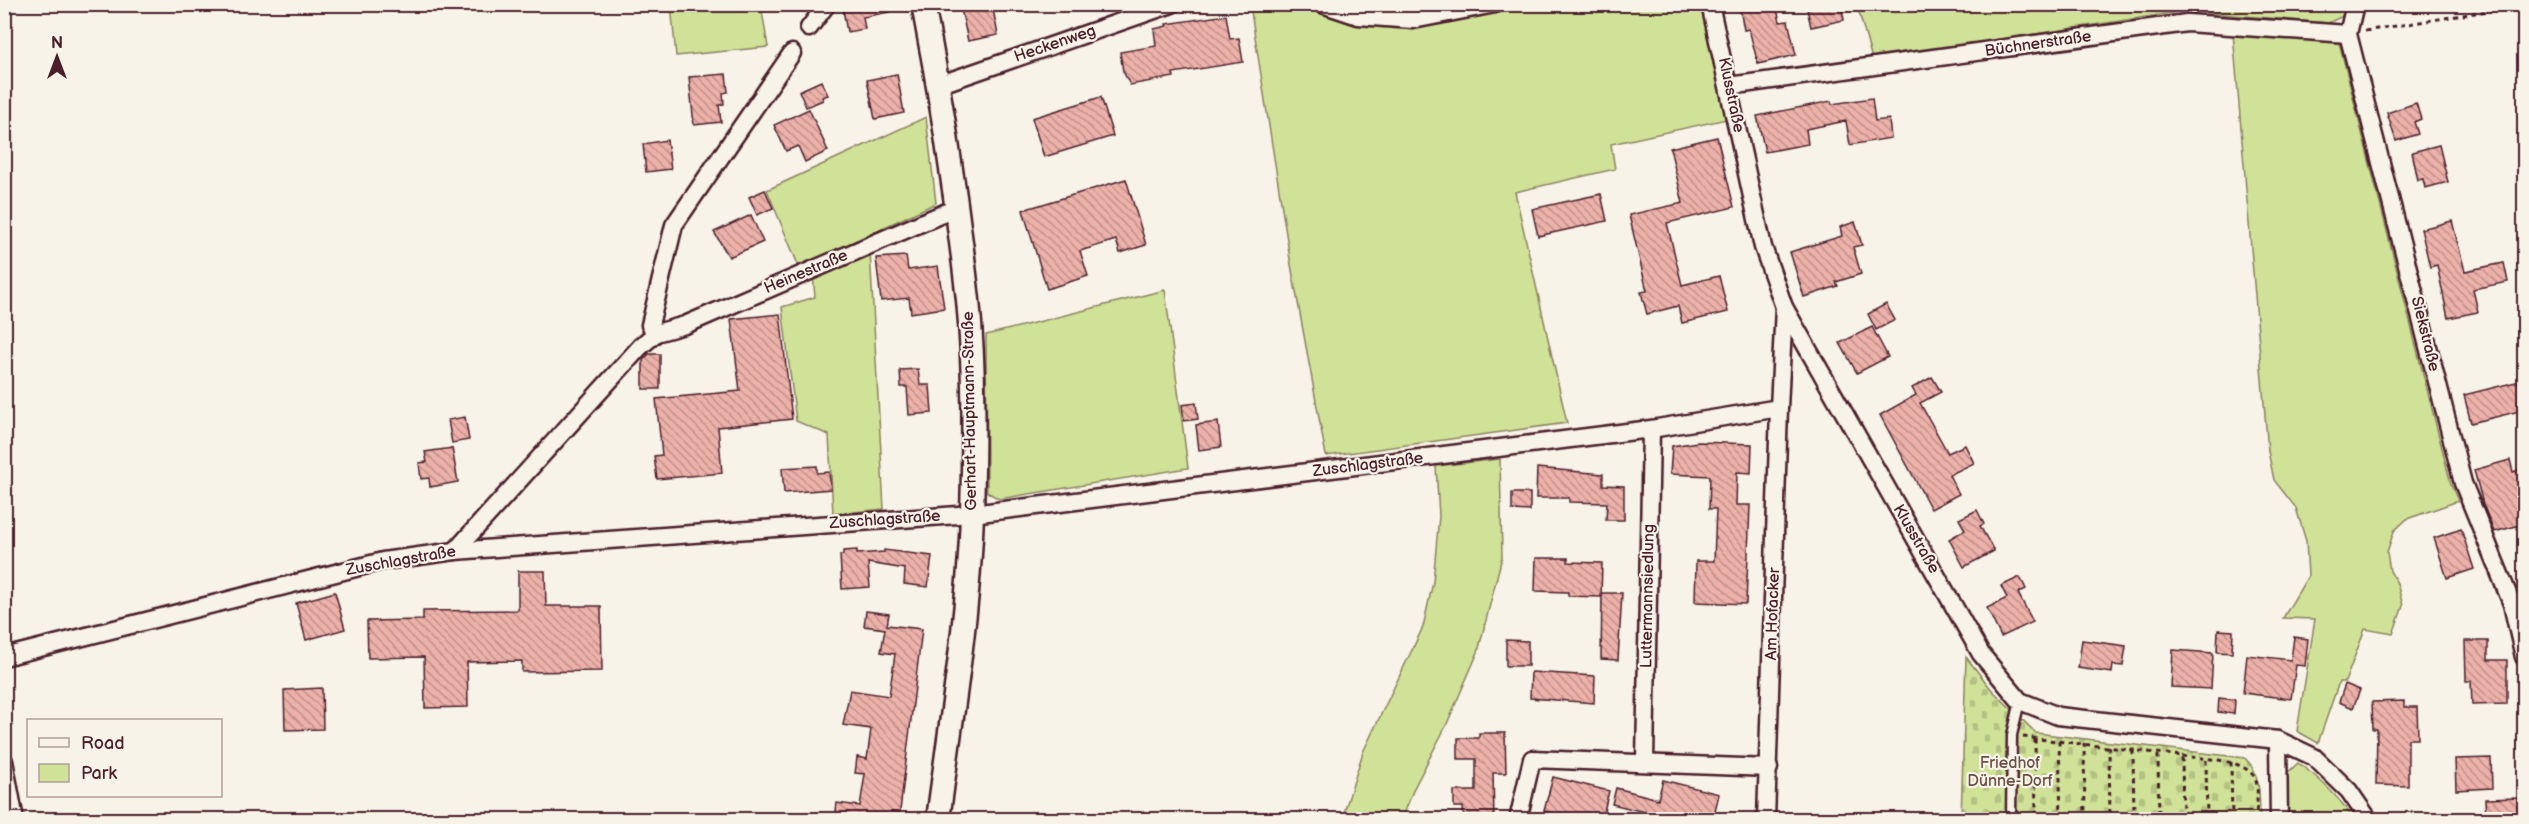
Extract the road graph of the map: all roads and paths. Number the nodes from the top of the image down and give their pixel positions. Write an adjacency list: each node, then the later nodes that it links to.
1 (827, 4): 9 (street)
2 (923, 4): 12 (street, Gerhart-Hauptmann-Straße)
3 (1172, 4): 12 (street, Heckenweg)
4 (1322, 4): 5 (street)
5 (1495, 4)
6 (1710, 4): 13 (street, Klusstraße)
7 (2355, 4): 10 (street, Siekstraße)
8 (2524, 6): 10 (path)
9 (809, 28)
10 (2348, 34): 13 (street, Büchnerstraße); 22 (street, Siekstraße)
11 (792, 53): 16 (street)
12 (938, 85): 14 (street, Gerhart-Hauptmann-Straße)
13 (1729, 86): 15 (street, Klusstraße)
14 (956, 208): 16 (street, Heinestraße); 19 (street, Gerhart-Hauptmann-Straße)
15 (1784, 307): 17 (street); 23 (street, Klusstraße)
16 (656, 333): 20 (street, Heinestraße)
17 (1779, 408): 18 (street, Zuschlagstraße); 37 (street, Am Hofacker)
18 (1651, 429): 19 (street, Zuschlagstraße); 35 (street, Luttermannsiedlung)
19 (972, 514): 20 (street, Zuschlagstraße); 39 (street, Gerhart-Hauptmann-Straße)
20 (455, 551): 21 (street, Zuschlagstraße)
21 (4, 657)
22 (2524, 657)
23 (2020, 701): 24 (lane); 26 (street, Klusstraße)
24 (2013, 735): 25 (path); 42 (lane)
25 (2035, 739): 27 (path); 43 (path)
26 (2278, 740): 53 (street); 54 (street, Klusstraße)
27 (2059, 741): 28 (path); 44 (path)
28 (2084, 743): 29 (path); 45 (path)
29 (2109, 746): 30 (path); 46 (path)
30 (2133, 750): 31 (path); 47 (path)
31 (2158, 754): 32 (path); 48 (path)
32 (2182, 756): 33 (path); 49 (path)
33 (2206, 760): 36 (path); 50 (path)
34 (4, 761): 38 (street)
35 (1644, 762): 37 (street); 40 (street)
36 (2231, 762): 51 (path); 52 (path)
37 (1769, 768): 41 (street, Am Hofacker)
38 (15, 819)
39 (938, 819)
40 (1518, 819)
41 (1766, 819)
42 (2011, 819)
43 (2036, 819)
44 (2061, 819)
45 (2085, 819)
46 (2110, 819)
47 (2134, 819)
48 (2159, 819)
49 (2183, 819)
50 (2207, 819)
51 (2232, 819)
52 (2256, 819)
53 (2278, 819)
54 (2368, 819)

